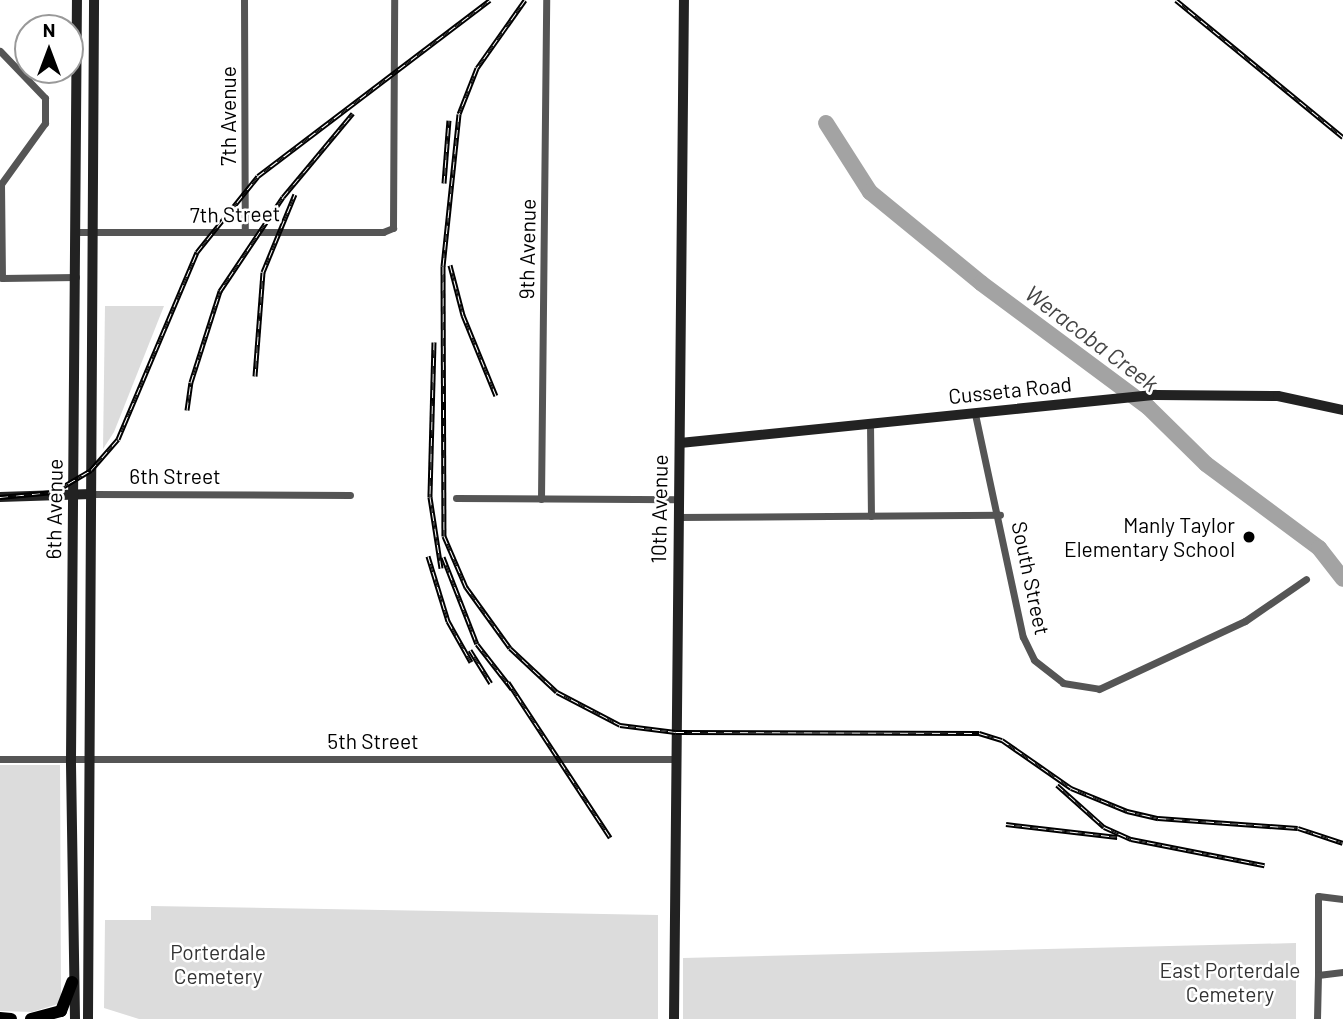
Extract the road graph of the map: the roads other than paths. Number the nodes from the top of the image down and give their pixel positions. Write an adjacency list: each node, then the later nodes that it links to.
1 (78, 0): 8 (main road, 6th Avenue)
2 (94, 0): 10 (main road, 6th Avenue)
3 (244, 0): 9 (street, 7th Avenue)
4 (394, 0): 9 (street, 7th Street)
5 (546, 0): 21 (street, 9th Avenue)
6 (684, 0): 15 (main road, 10th Avenue)
7 (0, 51): 11 (street)
8 (76, 232): 10 (street, 7th Street); 11 (main road, 6th Avenue)
9 (245, 232): 10 (street, 7th Street)
10 (93, 233): 16 (main road, 6th Avenue)
11 (76, 276): 17 (main road, 6th Avenue)
12 (1343, 410): 13 (main road, Cusseta Road)
13 (975, 414): 14 (main road, Cusseta Road); 23 (street)
14 (870, 423): 15 (main road, Cusseta Road); 24 (street)
15 (680, 443): 22 (main road, 10th Avenue)
16 (91, 494): 17 (main road, 6th Street); 18 (street, 6th Street); 29 (main road, 6th Avenue)
17 (74, 495): 19 (main road, 6th Street); 28 (main road, 6th Avenue)
18 (350, 495)
19 (0, 497)
20 (456, 498): 21 (street)
21 (541, 499): 22 (street)
22 (678, 499): 25 (main road, 10th Avenue)
23 (1000, 515): 24 (street, South Street); 26 (street, South Street)
24 (871, 516): 25 (street, South Street)
25 (678, 517): 30 (main road, 10th Avenue)
26 (1306, 579)
27 (0, 759): 28 (street, 5th Street)
28 (71, 759): 29 (street, 5th Street); 34 (main road, 6th Avenue)
29 (89, 759): 30 (street, 5th Street); 39 (main road, 6th Avenue)
30 (676, 759): 40 (main road, 10th Avenue)
31 (1343, 899): 33 (street)
32 (1343, 972): 33 (street)
33 (1318, 975): 41 (street)
34 (72, 982): 37 (highway); 38 (main road, 6th Avenue)
35 (0, 1018): 36 (highway)
36 (11, 1019)
37 (31, 1019)
38 (75, 1019)
39 (88, 1019)
40 (674, 1019)
41 (1317, 1019)

